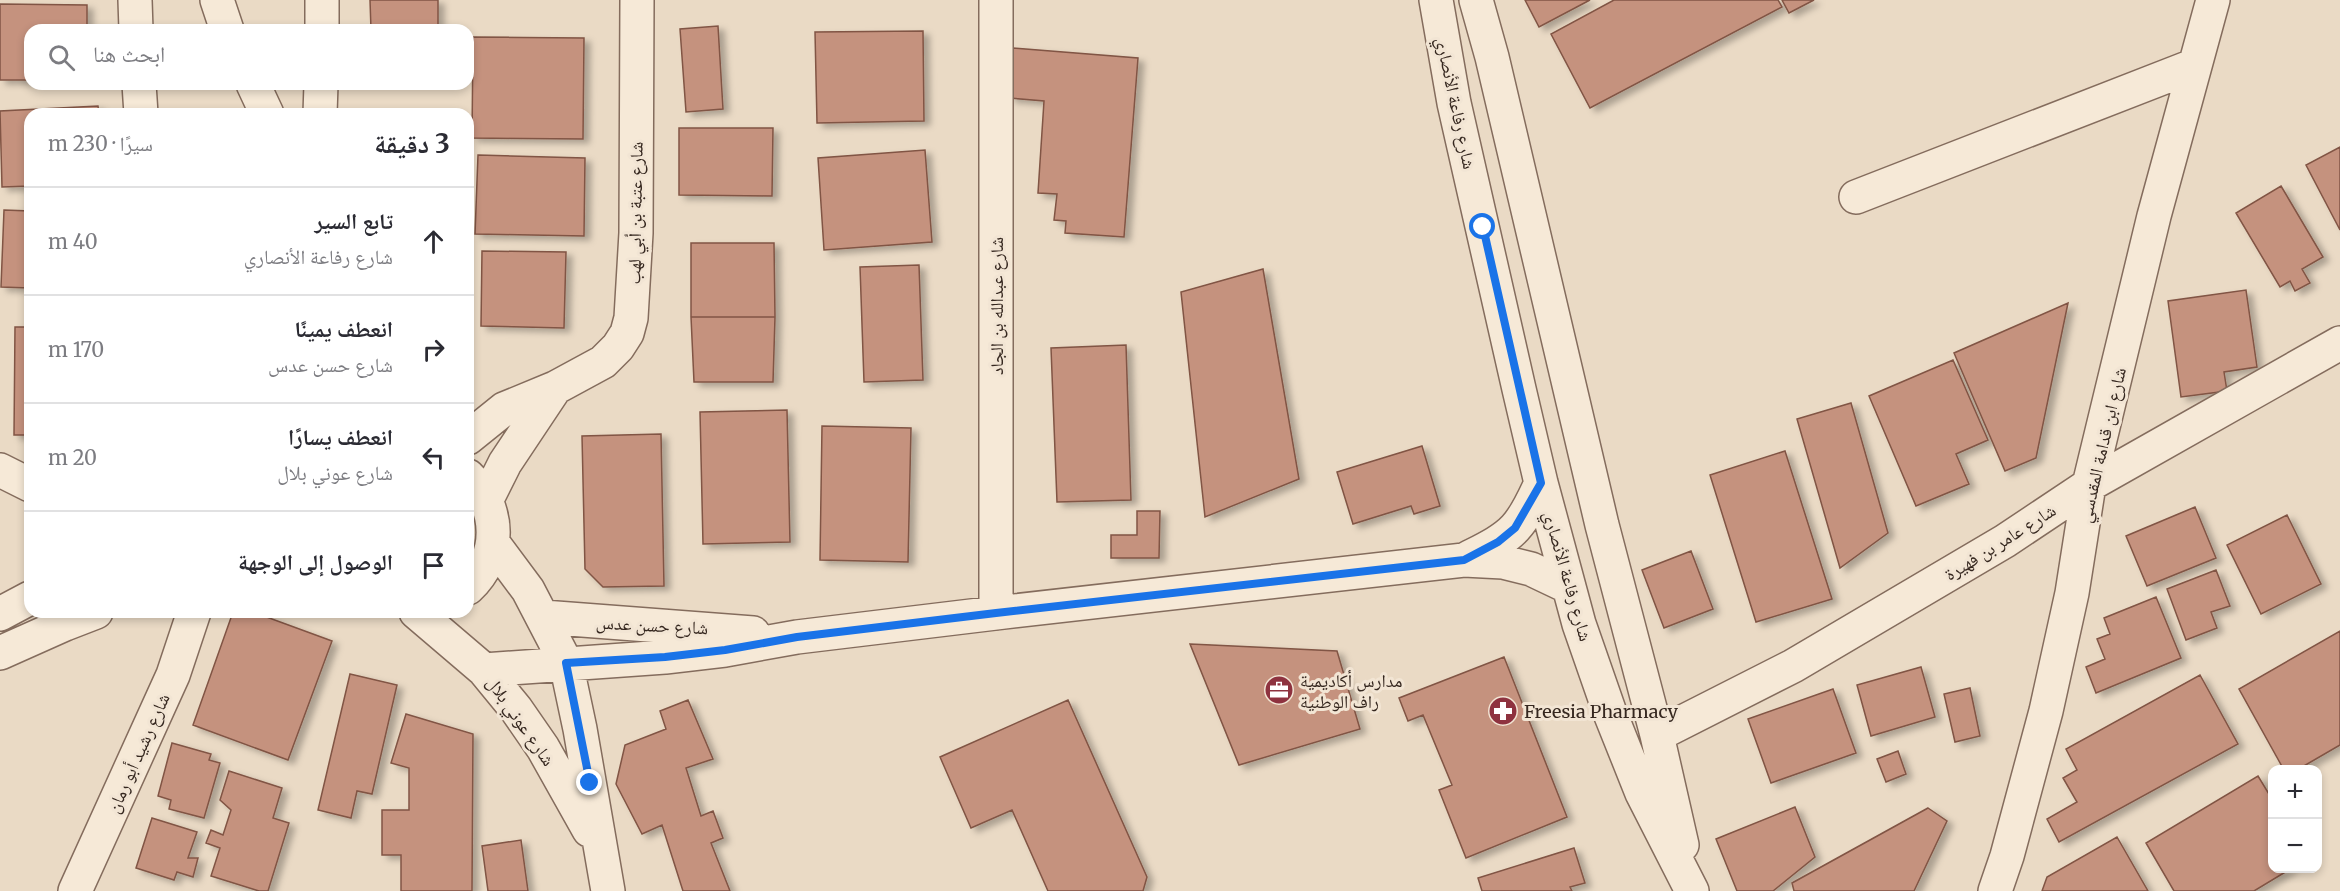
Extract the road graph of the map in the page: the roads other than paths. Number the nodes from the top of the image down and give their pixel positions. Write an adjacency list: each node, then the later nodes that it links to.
1 (135, 0): 9 (street)
2 (217, 0): 10 (street)
3 (322, 0): 11 (street)
4 (637, 0): 21 (street, شارع عتبة بن أبي لهب)
5 (996, 0): 33 (street, شارع عبدالله بن الجاد)
6 (1436, 0): 25 (street, شارع رفاعة الأنصاري)
7 (1476, 0): 43 (street, شارع رفاعة الأنصاري)
8 (2213, 0): 12 (street, شارع ابن قدامة المقدسي)
9 (136, 24)
10 (225, 24)
11 (322, 24)
12 (2193, 66): 19 (street); 26 (street, شارع ابن قدامة المقدسي)
13 (139, 90): 16 (street)
14 (256, 90): 17 (street)
15 (321, 90): 18 (street)
16 (141, 108)
17 (264, 108)
18 (320, 108)
19 (1856, 197)
20 (2340, 343): 26 (street, شارع عامر بن فهيرة)
21 (555, 388): 22 (street, شارع عتبة بن أبي لهب); 27 (street, شارع عتبة بن أبي لهب)
22 (474, 433)
23 (0, 470): 24 (street)
24 (24, 482)
25 (1541, 483): 29 (street, شارع حسن عدس); 31 (street, شارع رفاعة الأنصاري)
26 (2090, 484): 43 (street, شارع عامر بن فهيرة); 48 (street, شارع ابن قدامة المقدسي)
27 (477, 488): 28 (street)
28 (493, 543): 30 (street); 35 (street, شارع عوني بلال)
29 (1464, 560): 31 (street, شارع حسن عدس); 33 (street, شارع حسن عدس)
30 (474, 582)
31 (1569, 587): 47 (street, شارع رفاعة الأنصاري)
32 (24, 601): 34 (street)
33 (996, 613): 39 (street, شارع حسن عدس)
34 (0, 614)
35 (543, 617): 39 (street, شارع حسن عدس); 41 (street, شارع عوني بلال)
36 (80, 618): 40 (street)
37 (192, 618): 45 (street, شارع رشيد أبو رمان)
38 (423, 618): 42 (street, شارع عوني بلال)
39 (797, 637): 41 (street, شارع حسن عدس)
40 (0, 653)
41 (566, 663): 42 (street, شارع حسن عدس); 44 (street, شارع عوني بلال)
42 (484, 670): 44 (street, شارع عوني بلال)
43 (1657, 735): 47 (street, شارع رفاعة الأنصاري)
44 (600, 850): 46 (street, شارع عوني بلال)
45 (75, 891)
46 (608, 891)
47 (1692, 891)
48 (1995, 891)

